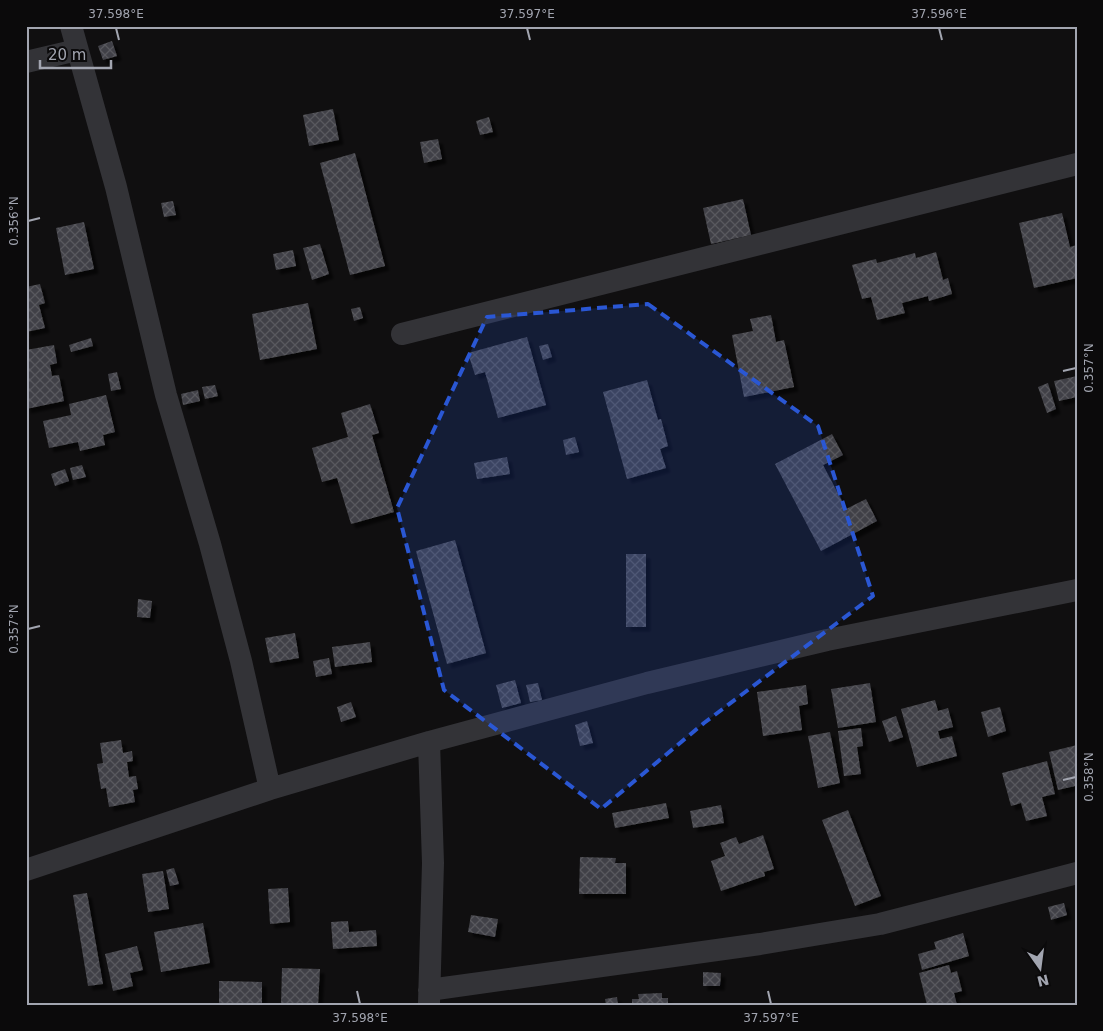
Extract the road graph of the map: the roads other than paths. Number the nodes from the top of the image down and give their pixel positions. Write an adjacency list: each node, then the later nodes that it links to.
1 (71, 26): 2 (street)
2 (77, 50): 3 (street); 8 (street)
3 (26, 62)
4 (1077, 164): 5 (street)
5 (402, 334)
6 (1077, 590): 7 (street)
7 (429, 742): 8 (street); 11 (street)
8 (270, 789): 9 (street)
9 (26, 870)
10 (1077, 873): 11 (street)
11 (429, 997)

